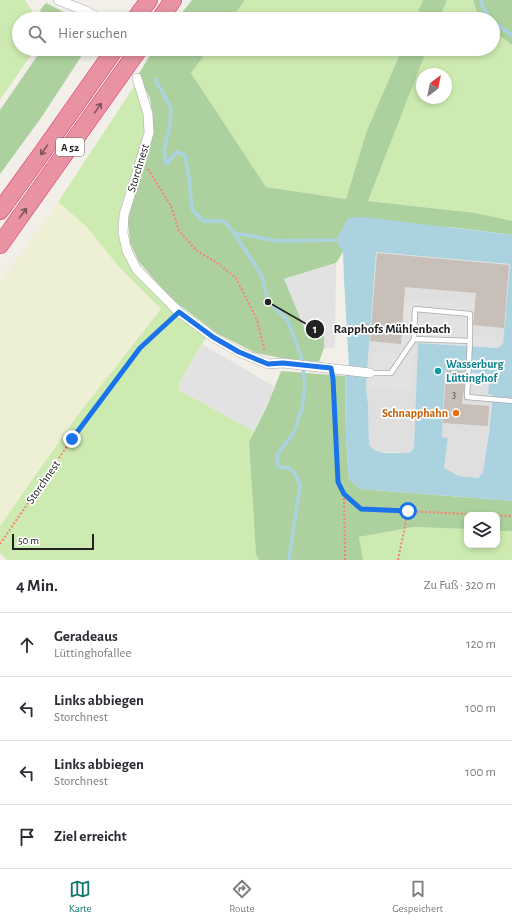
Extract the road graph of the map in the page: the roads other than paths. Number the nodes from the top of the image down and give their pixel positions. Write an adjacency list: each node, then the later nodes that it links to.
1 (58, 0): 4 (street)
2 (149, 0): 5 (highway)
3 (173, 0): 6 (highway)
4 (88, 12)
5 (140, 12)
6 (165, 12)
7 (109, 56): 10 (highway, A 52, one-way to 10)
8 (134, 56): 11 (highway, A 52, one-way to 8)
9 (137, 78): 14 (street, Storchnest)
10 (0, 211)
11 (0, 245)
12 (414, 339): 13 (lane); 13 (lane); 14 (lane)
13 (470, 342): 15 (lane)
14 (370, 373)
15 (512, 401)

